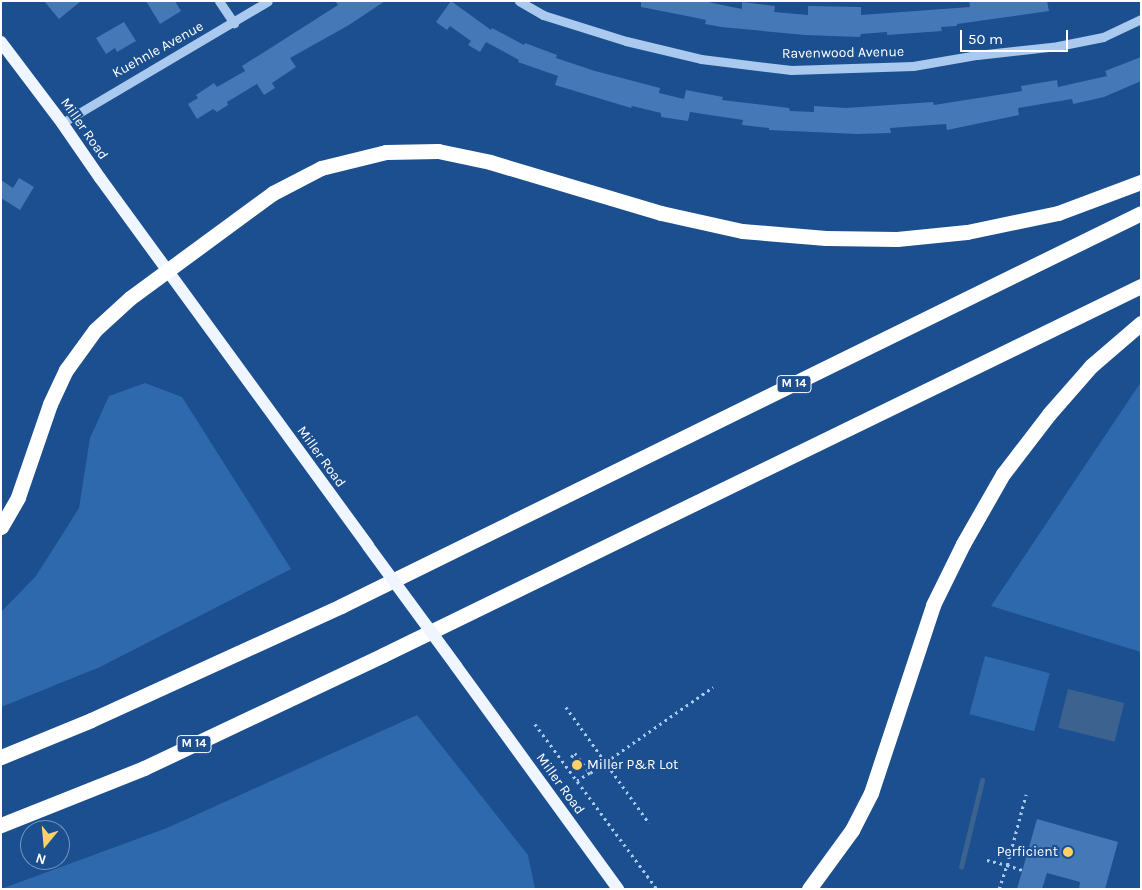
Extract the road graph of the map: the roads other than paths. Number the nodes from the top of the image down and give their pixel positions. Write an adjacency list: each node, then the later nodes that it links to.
1 (219, 1): 5 (street)
2 (268, 1): 5 (street, Kuehnle Avenue)
3 (519, 1): 4 (street, Ravenwood Avenue)
4 (1141, 19)
5 (234, 23): 7 (street, Kuehnle Avenue)
6 (1, 42): 7 (main road, Miller Road)
7 (62, 123): 10 (main road, Miller Road)
8 (1141, 182): 10 (highway)
9 (1141, 213): 14 (highway, M 14)
10 (167, 271): 13 (highway); 16 (main road, Miller Road, bridge)
11 (1141, 286): 15 (highway, M 14)
12 (1141, 324): 17 (highway)
13 (1, 527)
14 (1, 757)
15 (1, 825)
16 (618, 889)
17 (809, 889)

